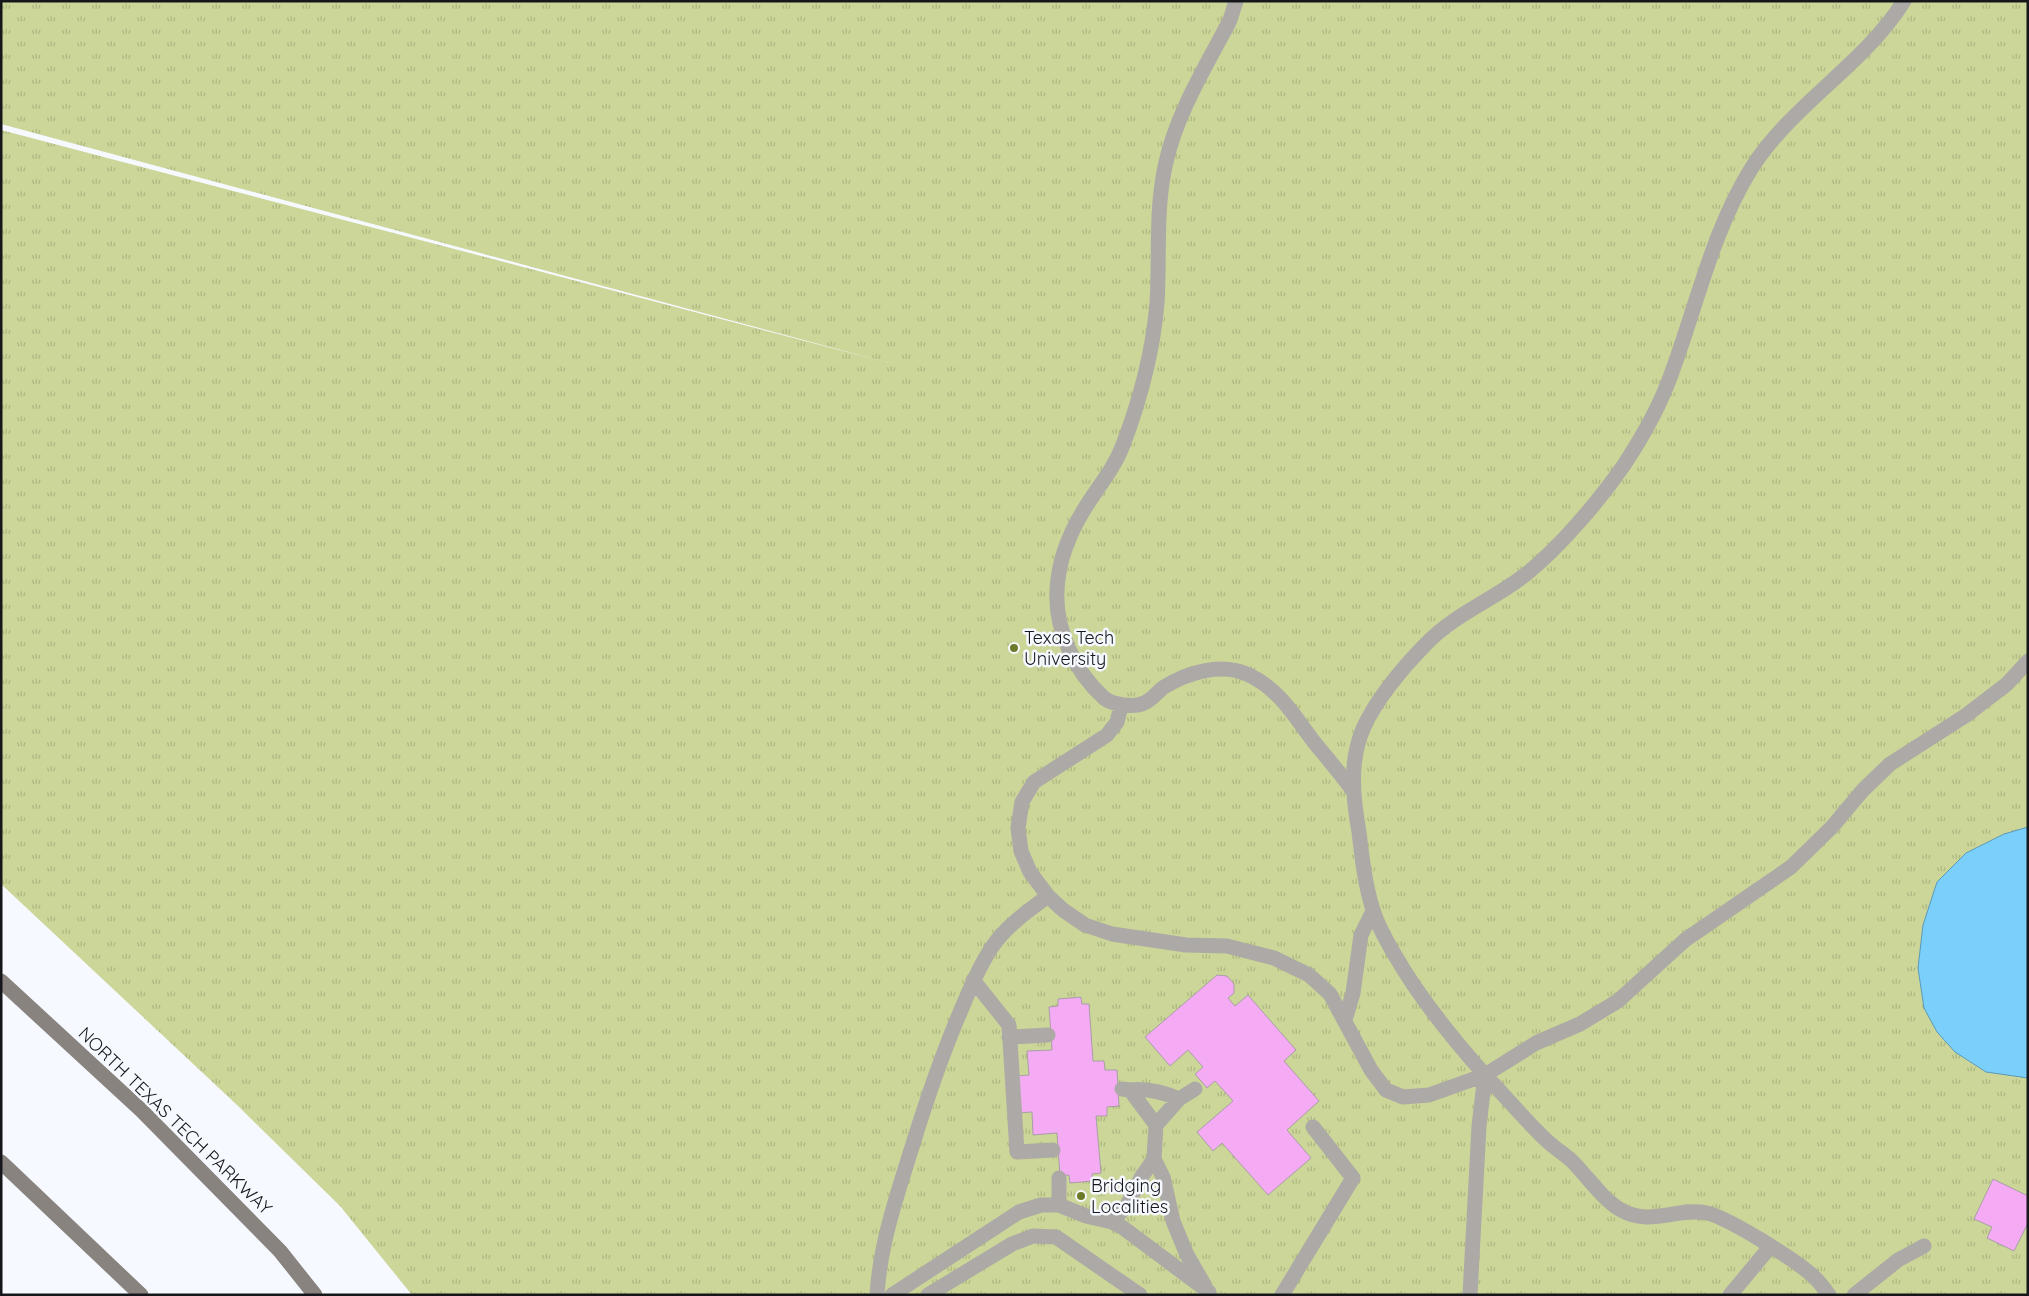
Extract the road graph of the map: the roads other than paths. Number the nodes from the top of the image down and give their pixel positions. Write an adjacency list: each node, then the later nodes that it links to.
1 (1236, 1): 4 (lane)
2 (1904, 1): 5 (lane)
3 (2028, 661): 13 (lane)
4 (1120, 706): 5 (lane); 6 (lane)
5 (1352, 792): 7 (lane)
6 (1048, 896): 8 (lane); 10 (lane)
7 (1373, 911): 10 (lane); 13 (lane)
8 (973, 980): 12 (lane); 28 (lane)
9 (1, 981): 27 (main road, NORTH TEXAS TECH PARKWAY)
10 (1345, 1020): 13 (lane)
11 (1048, 1036): 12 (lane)
12 (1010, 1038): 18 (lane)
13 (1485, 1075): 25 (lane); 33 (lane)
14 (1195, 1089): 15 (lane)
15 (1179, 1099): 16 (lane); 16 (lane)
16 (1156, 1125): 19 (lane)
17 (1313, 1127): 32 (lane)
18 (1053, 1150)
19 (1154, 1159): 23 (lane); 23 (lane)
20 (1, 1162): 26 (main road)
21 (1059, 1178): 22 (lane)
22 (1060, 1205): 23 (lane); 29 (lane)
23 (1112, 1222)
24 (1924, 1246): 36 (lane)
25 (1770, 1247): 34 (lane); 35 (lane)
26 (141, 1295)
27 (315, 1295)
28 (877, 1295)
29 (892, 1295)
30 (928, 1295): 31 (lane)
31 (1140, 1295)
32 (1282, 1295)
33 (1470, 1295)
34 (1730, 1295)
35 (1829, 1295)
36 (1854, 1295)

